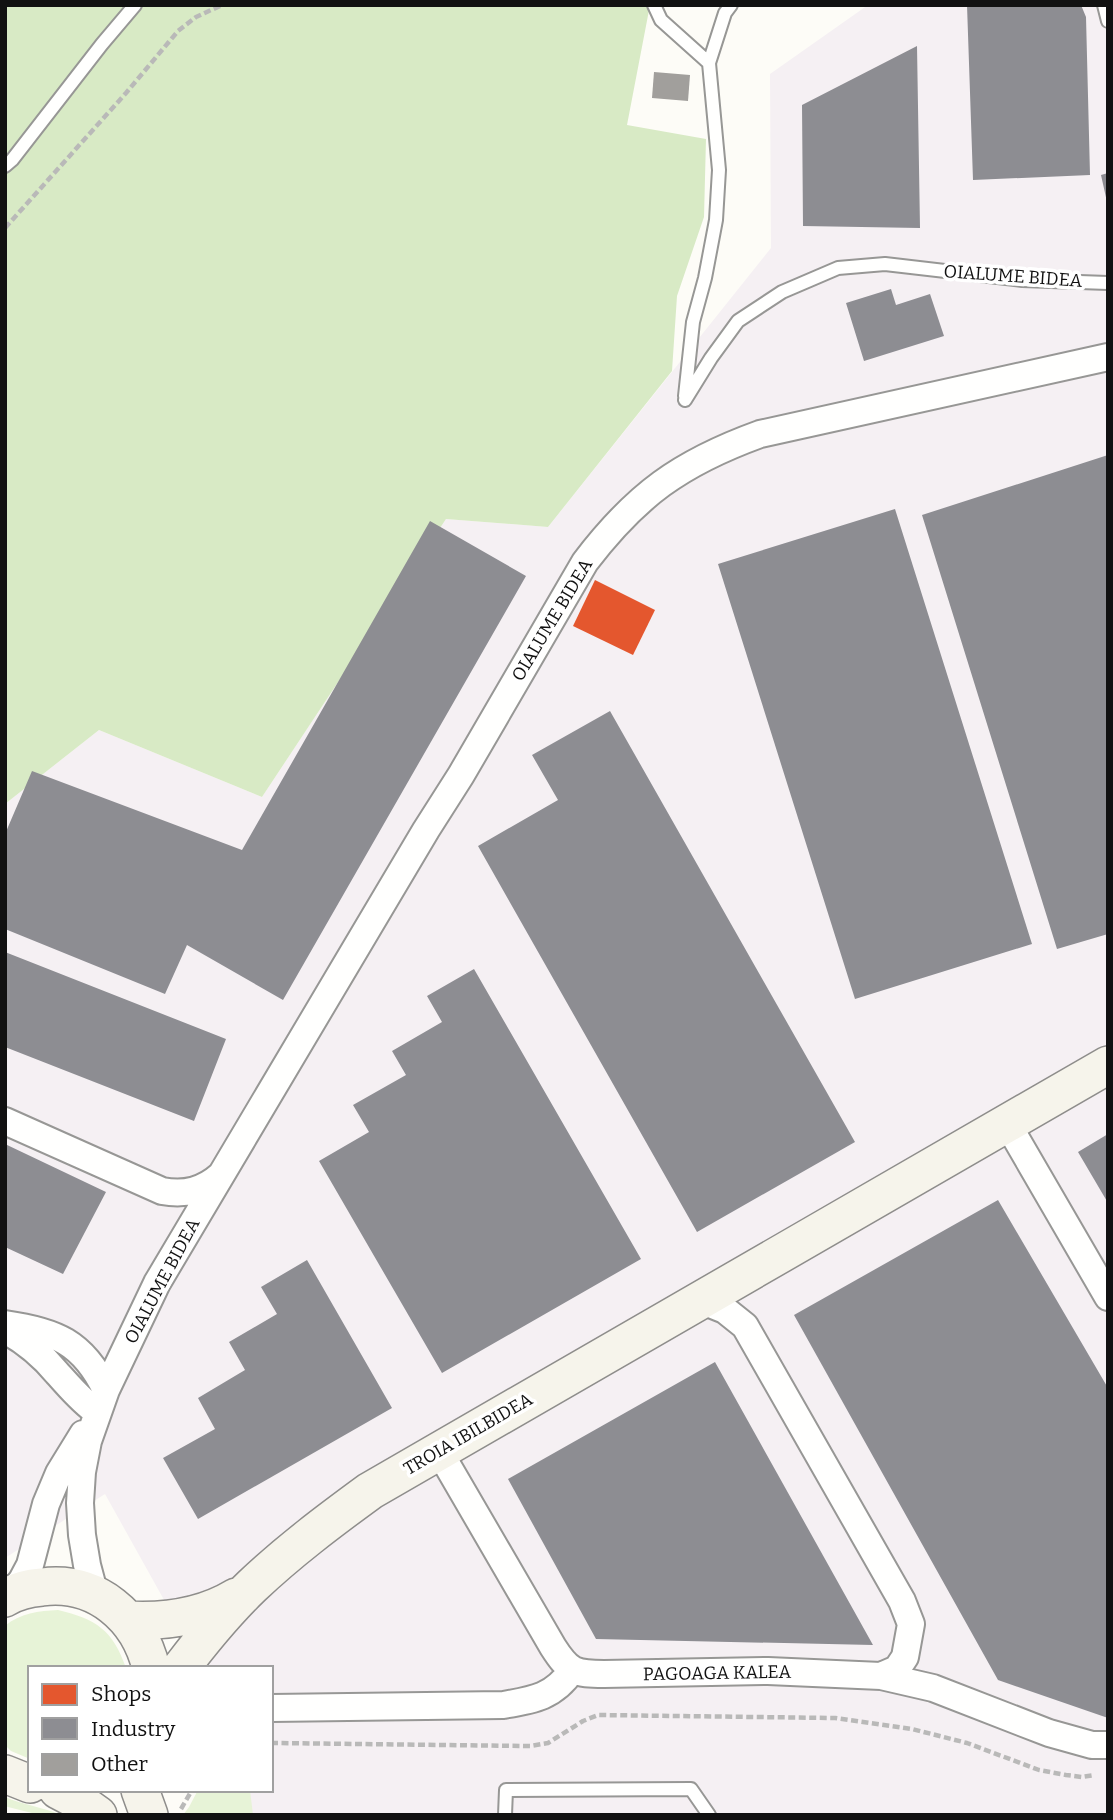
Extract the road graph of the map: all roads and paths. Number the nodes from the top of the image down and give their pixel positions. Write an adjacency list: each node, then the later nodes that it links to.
1 (135, 5): 8 (lane)
2 (222, 5): 9 (path)
3 (654, 5): 7 (lane)
4 (731, 5): 7 (lane, OIALUME BIDEA)
5 (1104, 5): 6 (lane)
6 (1108, 21)
7 (709, 63): 10 (lane, OIALUME BIDEA)
8 (5, 166)
9 (5, 228)
10 (1108, 283)
11 (1108, 357): 15 (street, OIALUME BIDEA)
12 (1108, 1065): 14 (street, TROIA IBILBIDEA)
13 (5, 1121): 15 (street, OIALUME BIDEA)
14 (1007, 1123): 16 (street); 17 (street, TROIA IBILBIDEA)
15 (222, 1174): 20 (street, OIALUME BIDEA)
16 (1108, 1297)
17 (700, 1300): 21 (street, TROIA IBILBIDEA); 29 (street)
18 (5, 1325): 20 (street)
19 (5, 1330): 20 (street)
20 (102, 1401): 23 (street, OIALUME BIDEA); 24 (street, OIALUME BIDEA)
21 (439, 1451): 22 (street, TROIA IBILBIDEA); 28 (street)
22 (251, 1587): 25 (street, TROIA IBILBIDEA); 27 (street, TROIA IBILBIDEA)
23 (95, 1595): 24 (street); 25 (street)
24 (8, 1597)
25 (128, 1620): 26 (street)
26 (150, 1666)
27 (183, 1666)
28 (572, 1670): 29 (street, PAGOAGA KALEA); 30 (street)
29 (881, 1676): 32 (street, PAGOAGA KALEA)
30 (273, 1708)
31 (273, 1743): 33 (path)
32 (1108, 1745)
33 (1101, 1773)
34 (5, 1774): 35 (street)
35 (28, 1782)
36 (62, 1792): 40 (street)
37 (142, 1792): 39 (street)
38 (191, 1792): 39 (path)
39 (163, 1814)
40 (98, 1815)
41 (505, 1815): 42 (lane)
42 (709, 1815)

